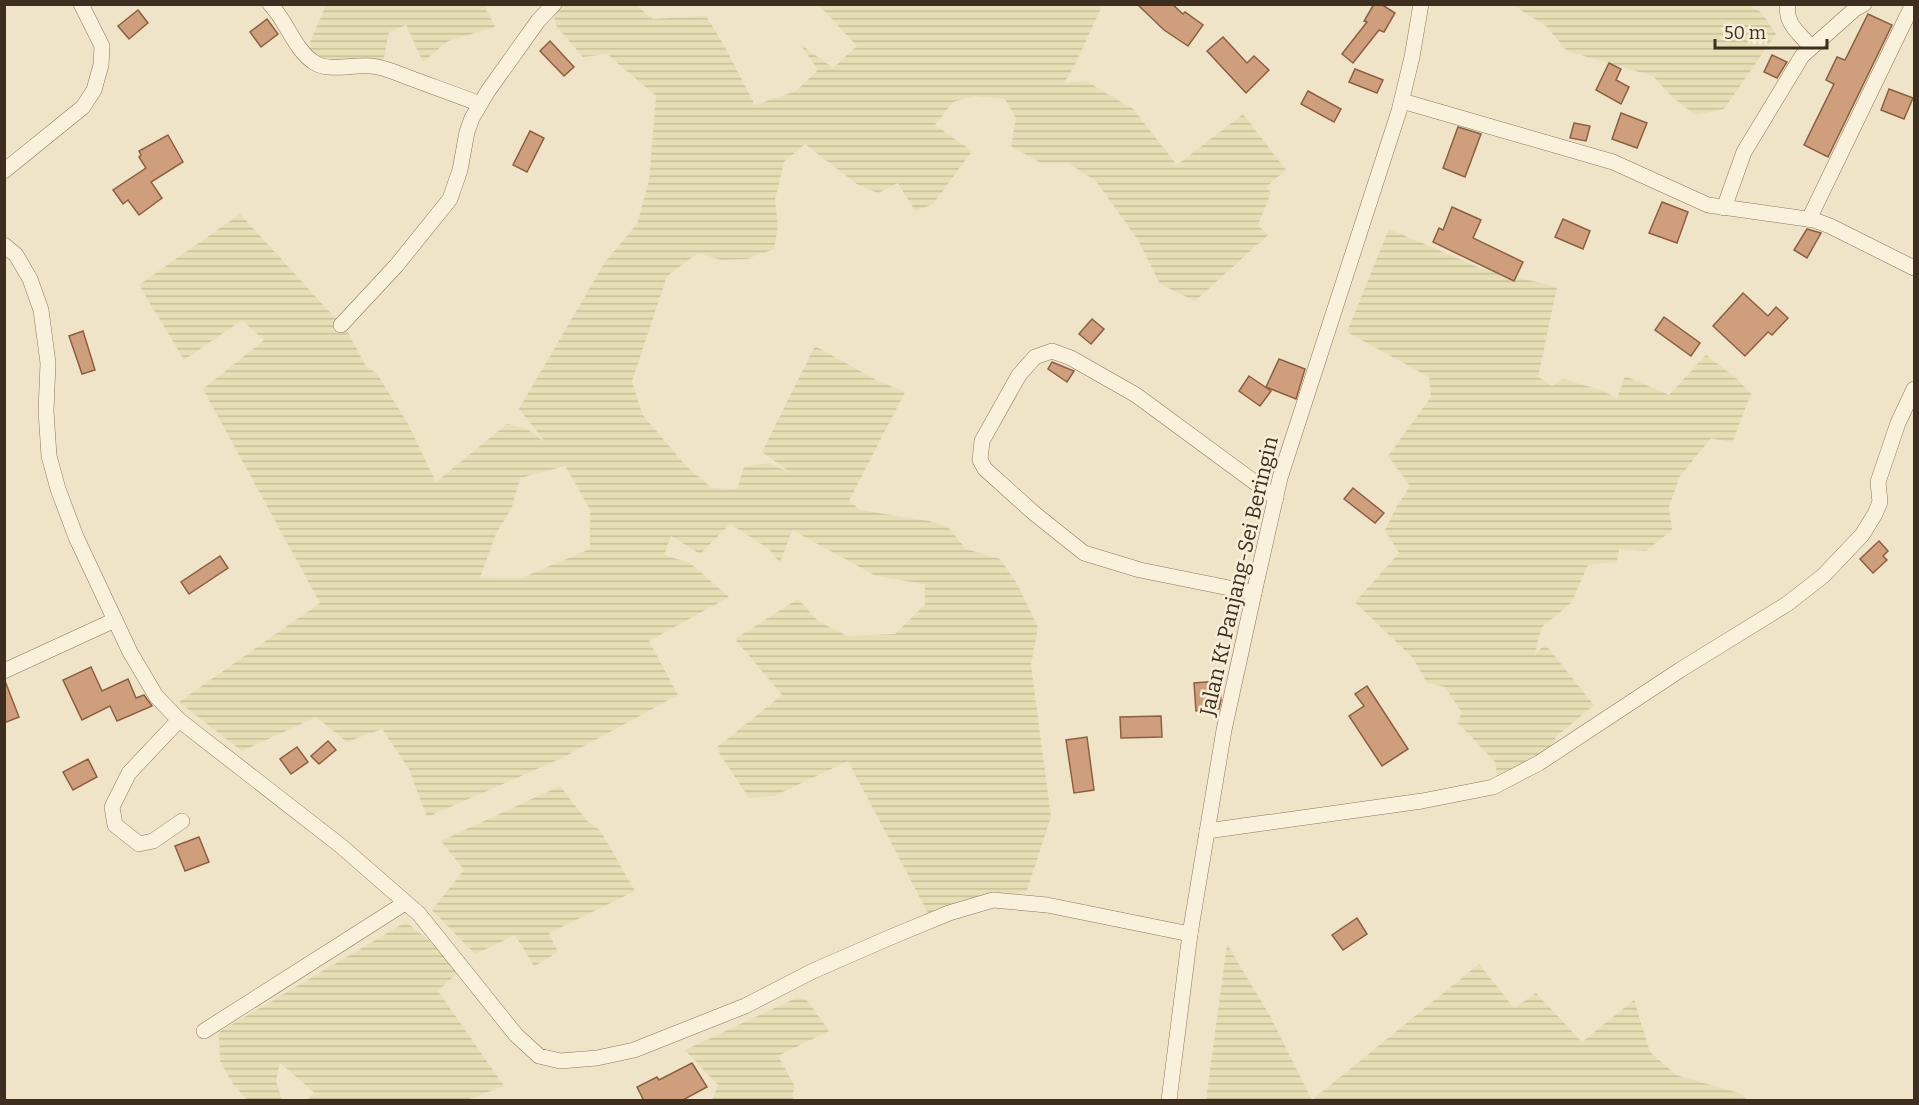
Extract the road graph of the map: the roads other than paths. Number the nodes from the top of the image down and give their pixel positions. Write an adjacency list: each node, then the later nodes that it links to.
1 (81, 4): 11 (street)
2 (270, 4): 10 (street)
3 (554, 4): 10 (street)
4 (1421, 4): 9 (street, Jalan Kt Panjang-Sei Beringin)
5 (1788, 4): 8 (street)
6 (1864, 4): 8 (street)
7 (1913, 4): 13 (street)
8 (1811, 47): 12 (street)
9 (1402, 101): 12 (street); 18 (street, Jalan Kt Panjang-Sei Beringin)
10 (480, 104): 16 (street)
11 (4, 171)
12 (1724, 208): 13 (street)
13 (1809, 219): 15 (street)
14 (4, 245): 20 (street)
15 (1914, 268)
16 (341, 325)
17 (1914, 389): 24 (street)
18 (1276, 498): 19 (street, Jalan Kt Panjang-Sei Beringin); 19 (street)
19 (1254, 592): 24 (street, Jalan Kt Panjang-Sei Beringin)
20 (115, 620): 21 (street); 22 (street)
21 (4, 671)
22 (179, 720): 23 (street); 25 (street)
23 (182, 821)
24 (1207, 831): 26 (street, Jalan Kt Panjang-Sei Beringin)
25 (405, 903): 26 (street); 27 (street)
26 (1190, 934): 28 (street, Jalan Kt Panjang-Sei Beringin)
27 (204, 1031)
28 (1169, 1101)

